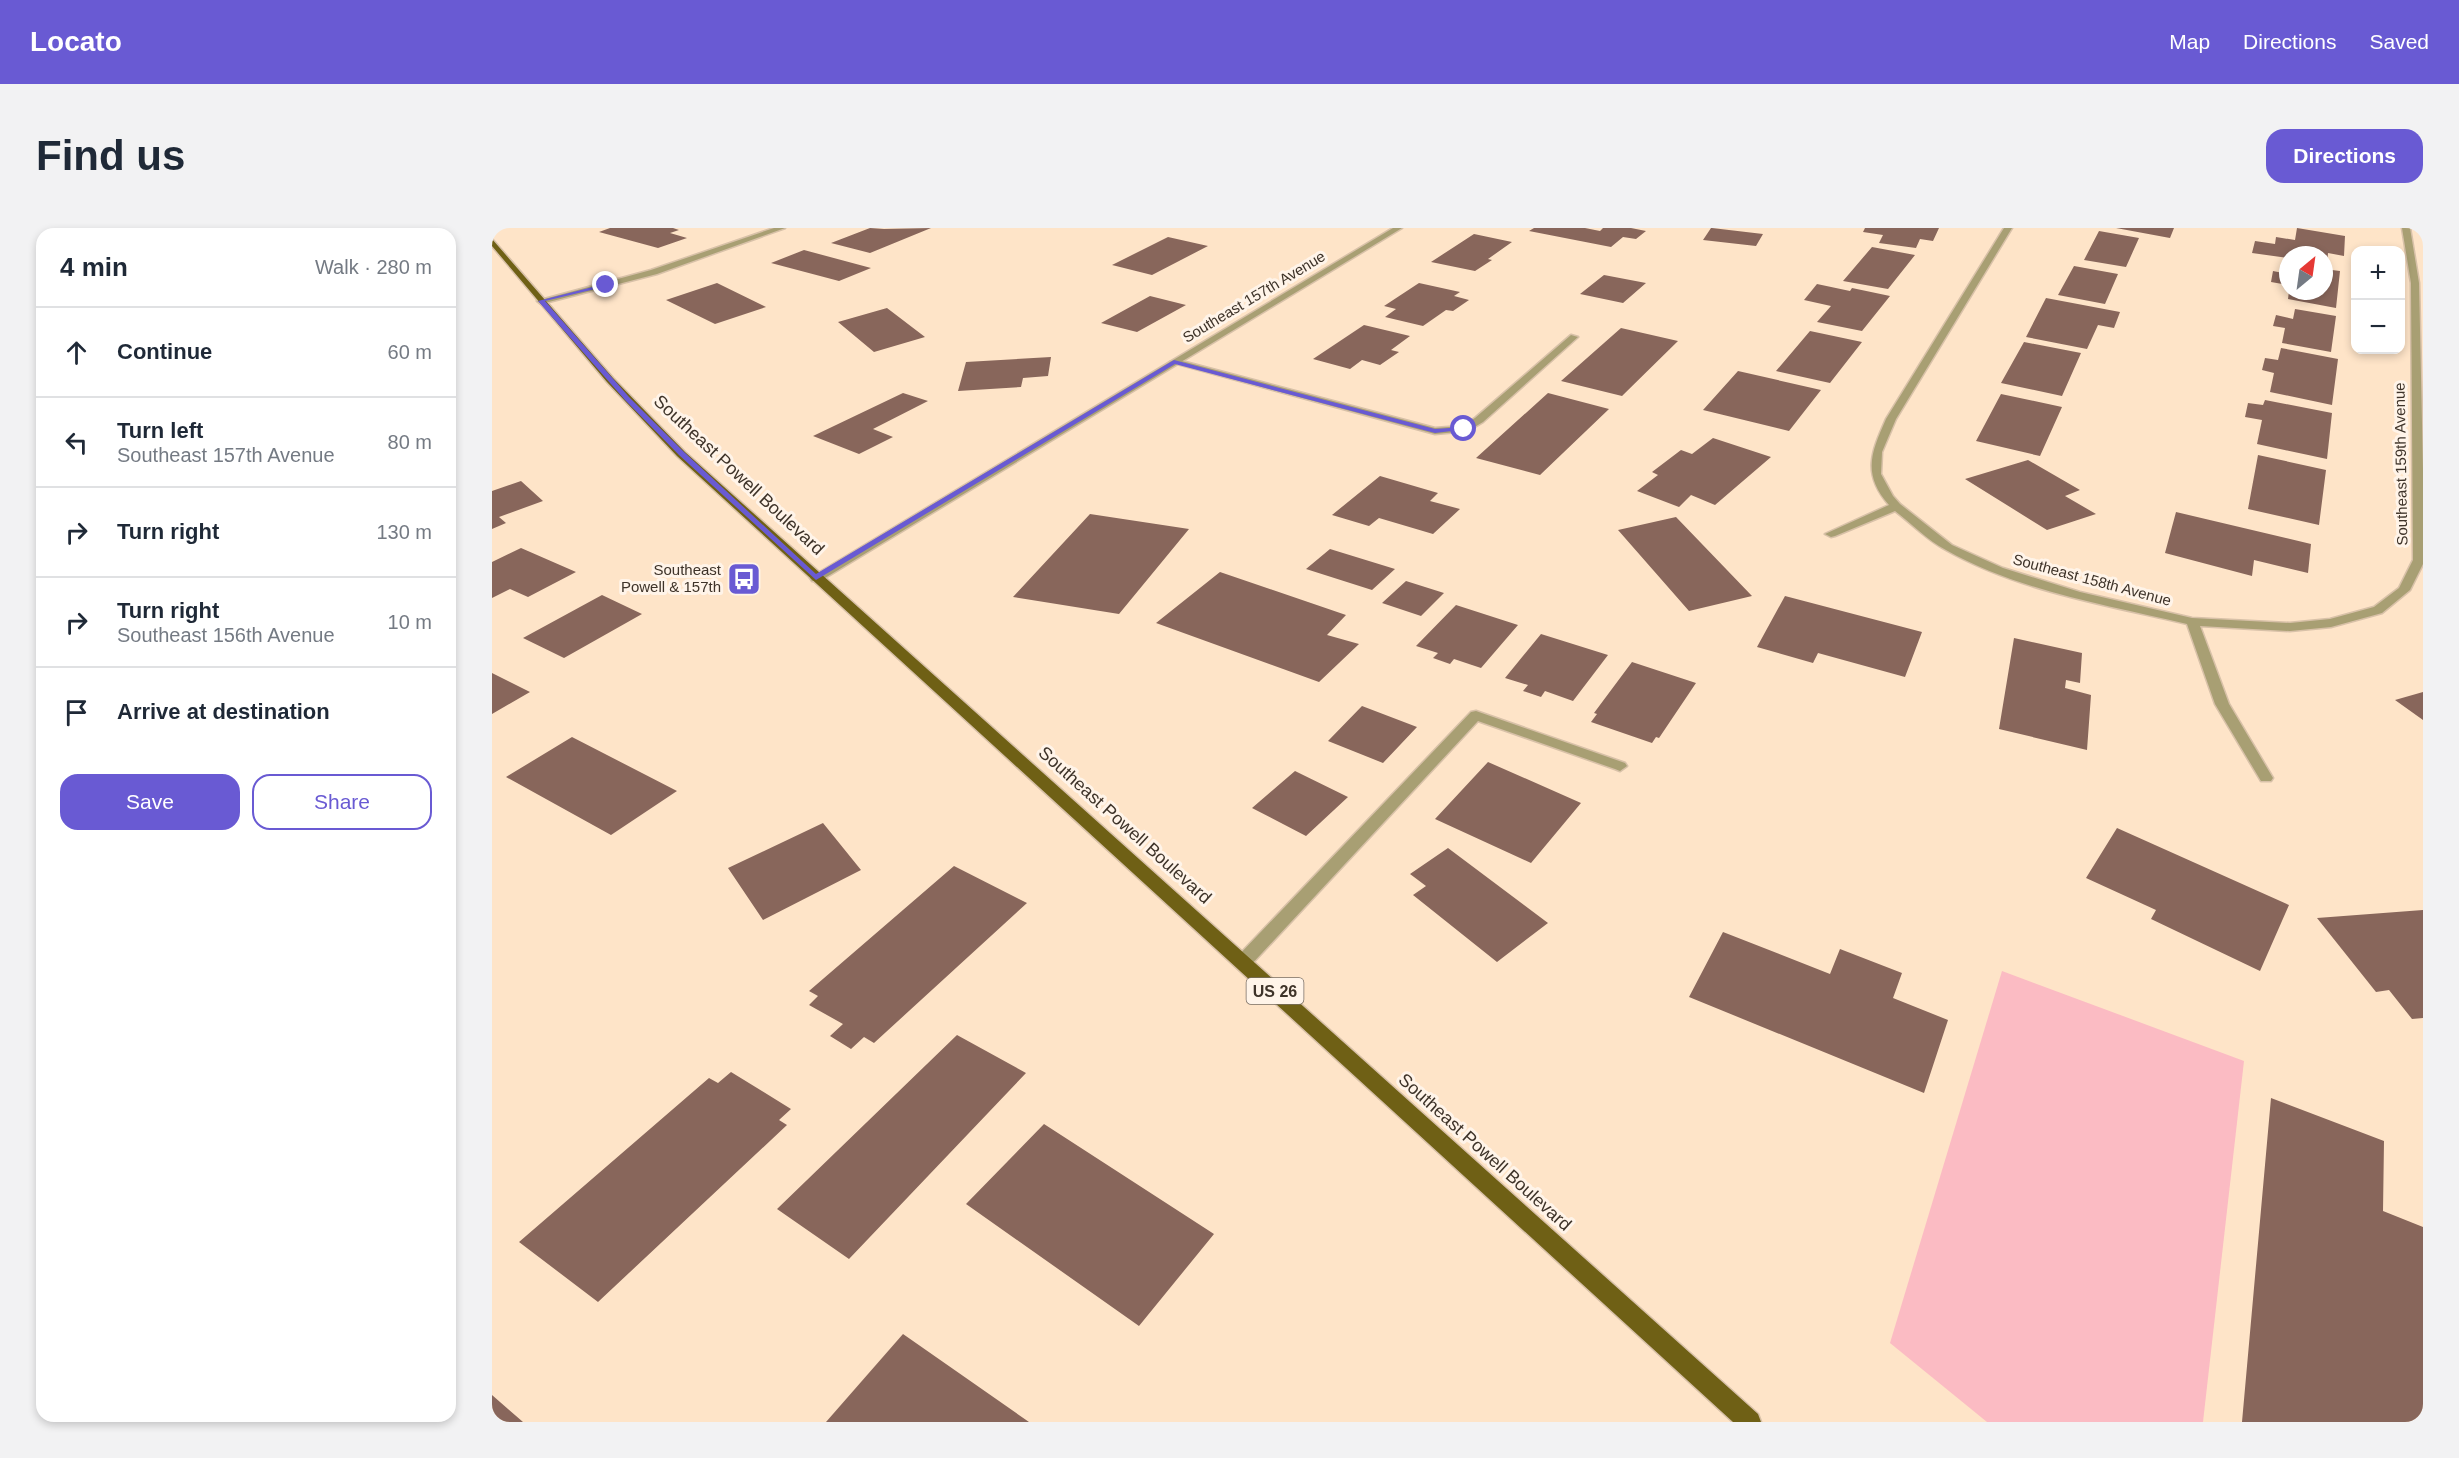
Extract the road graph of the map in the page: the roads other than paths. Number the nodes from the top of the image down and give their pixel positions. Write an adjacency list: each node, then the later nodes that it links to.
1 (781, 228): 6 (street)
2 (1398, 228): 8 (street, Southeast 157th Avenue)
3 (2008, 228): 10 (street, Southeast 158th Avenue)
4 (2406, 228): 9 (street, Southeast 159th Avenue)
5 (492, 241): 6 (main road, Southeast Powell Boulevard / US 26)
6 (541, 301): 12 (main road, Southeast Powell Boulevard / US 26)
7 (1574, 337): 8 (street)
8 (1174, 362): 12 (street, Southeast 157th Avenue)
9 (2420, 397): 13 (street, Southeast 159th Avenue)
10 (1896, 506): 11 (street); 13 (street, Southeast 158th Avenue)
11 (1832, 534)
12 (816, 578): 16 (main road, Southeast Powell Boulevard / US 26)
13 (2192, 622): 15 (street)
14 (1620, 766): 16 (street)
15 (2266, 778)
16 (1243, 962): 17 (main road, Southeast Powell Boulevard / US 26)
17 (1730, 1414): 18 (main road, Southeast Powell Boulevard / US 26)
18 (1750, 1422)

